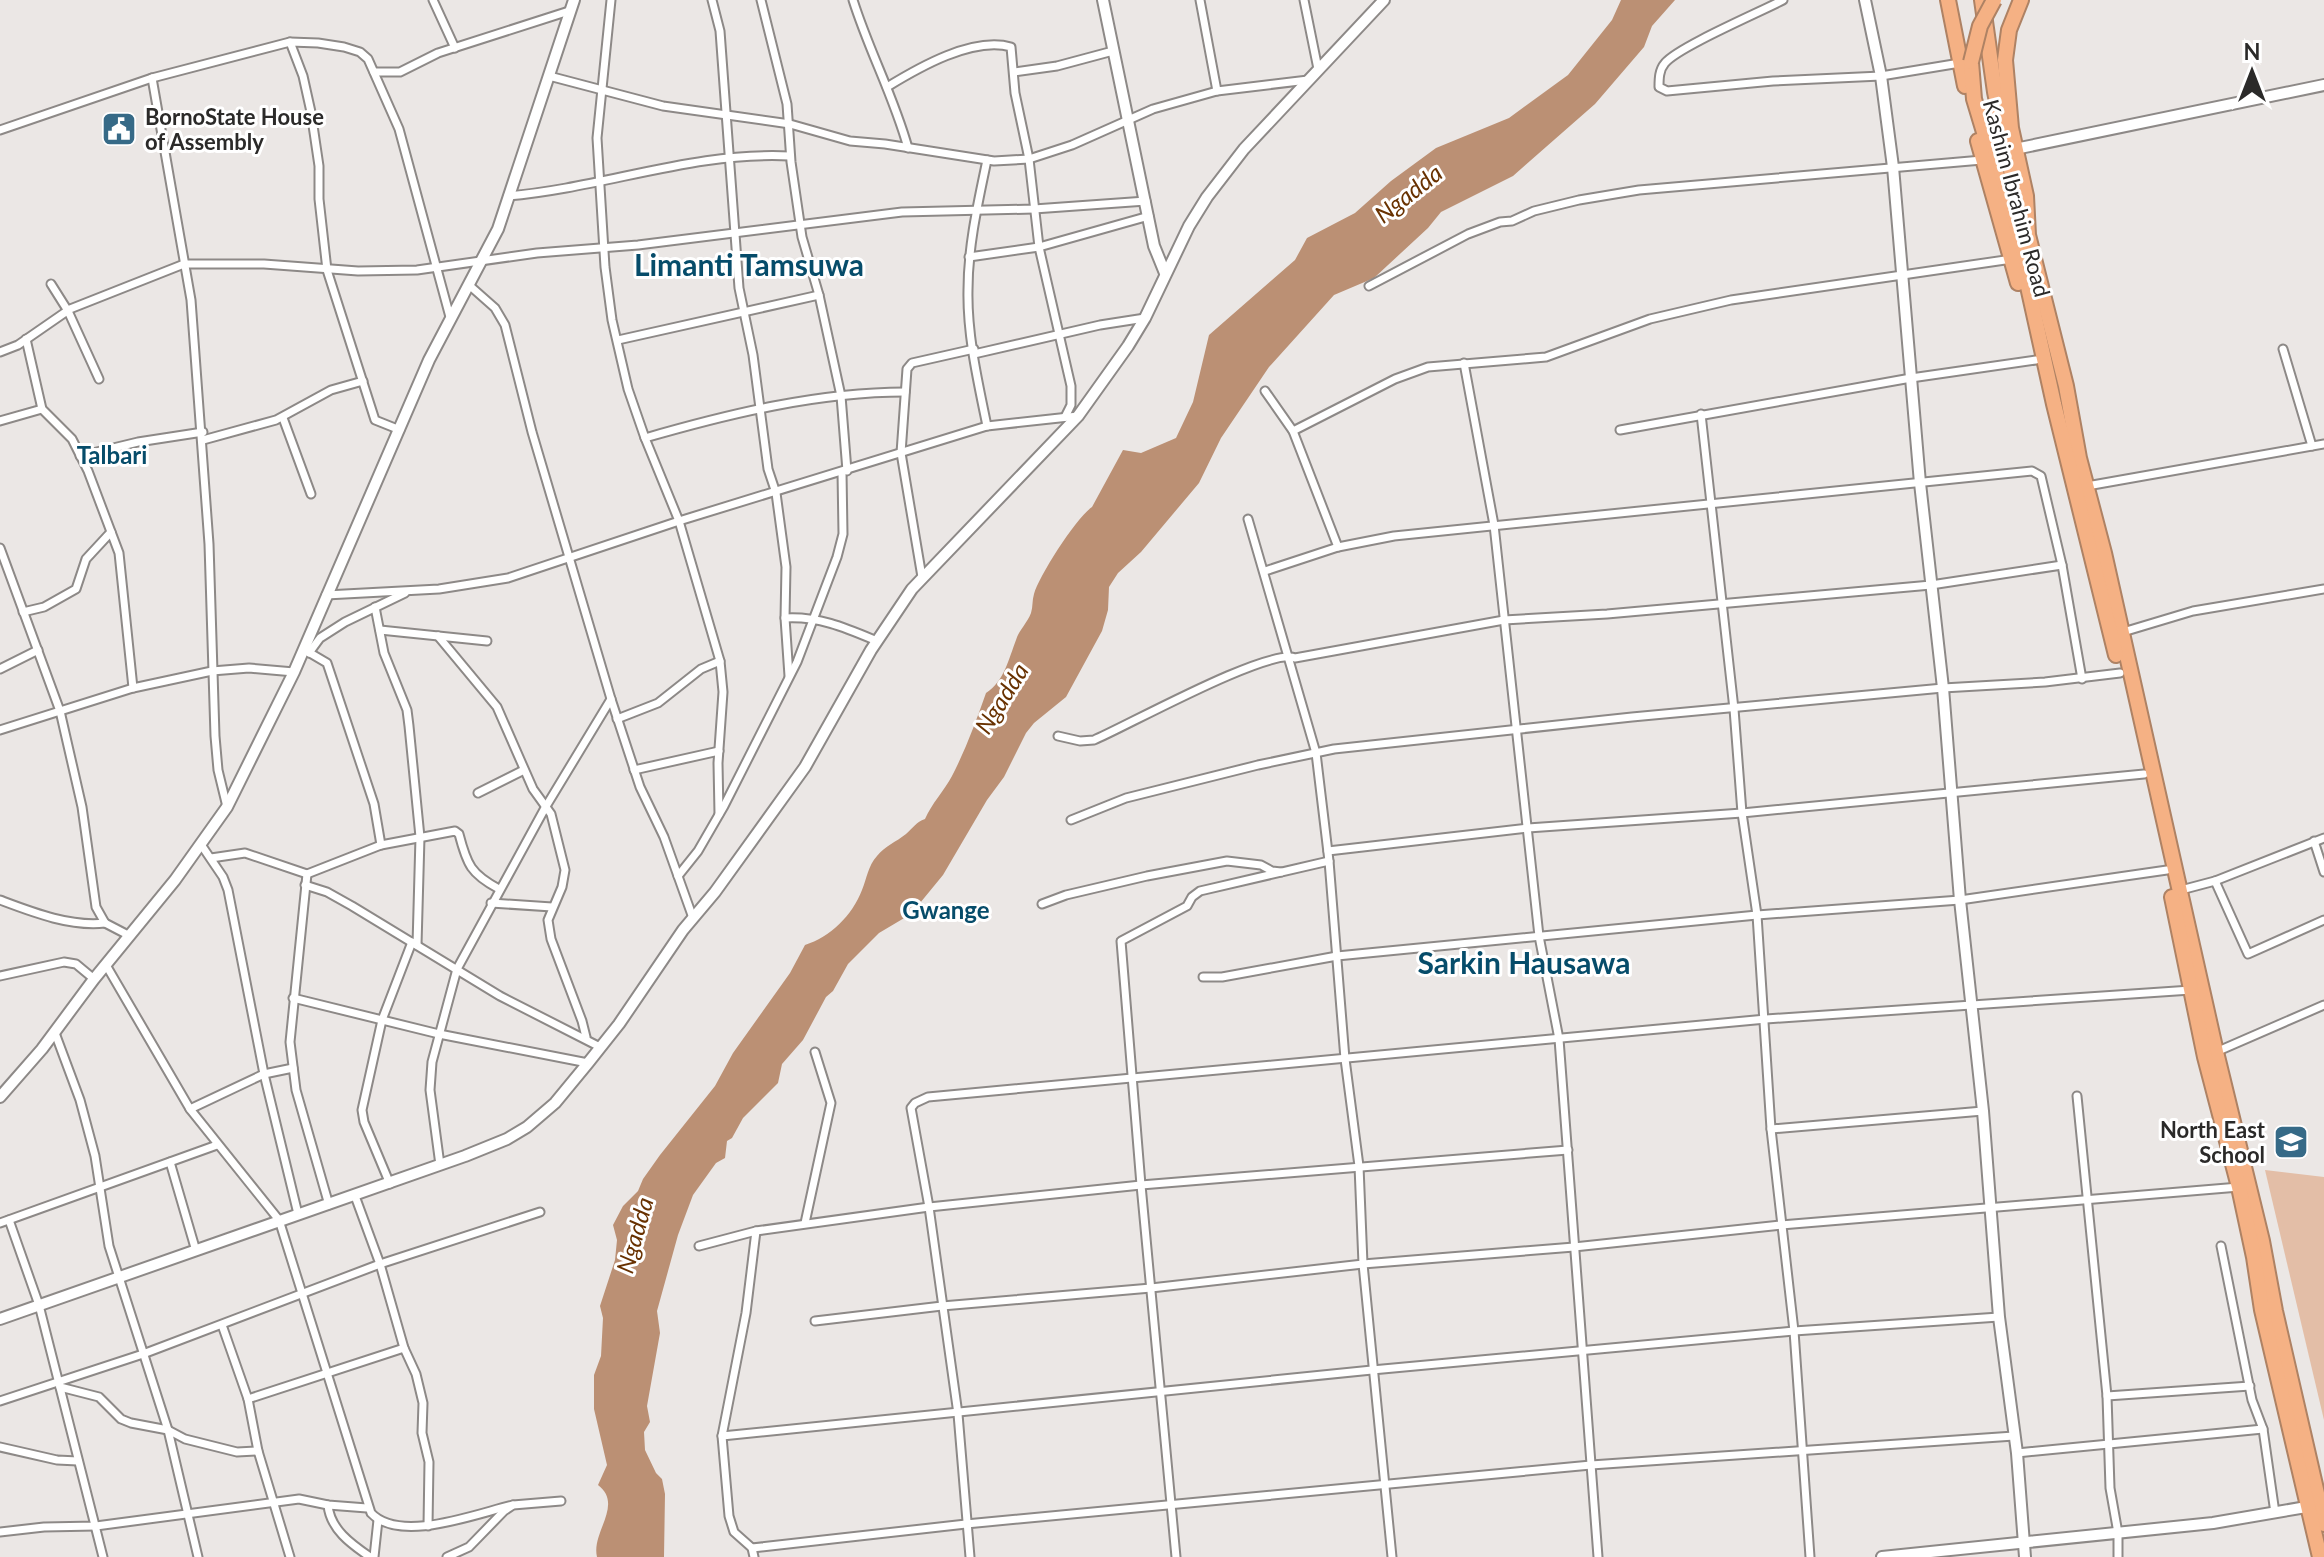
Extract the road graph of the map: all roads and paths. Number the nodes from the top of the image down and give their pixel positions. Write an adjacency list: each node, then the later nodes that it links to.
1 (433, 0): 19 (street)
2 (611, 0): 31 (street)
3 (712, 0): 33 (street)
4 (761, 0): 35 (street)
5 (853, 0): 30 (street)
6 (1103, 0): 20 (main road)
7 (1200, 0): 32 (street)
8 (1304, 0): 22 (street)
9 (1384, 0): 22 (main road)
10 (1783, 0): 26 (street)
11 (1865, 0): 26 (main road)
12 (1948, 0): 17 (highway, Kashim Ibrahim Road)
13 (1961, 0): 17 (highway)
14 (1986, 1): 21 (highway, bridge); 53 (highway)
15 (2017, 4): 38 (highway)
16 (572, 6): 19 (street); 25 (main road)
17 (1953, 29): 21 (highway, Kashim Ibrahim Road)
18 (290, 42): 23 (street); 27 (street); 61 (street)
19 (455, 48): 23 (street)
20 (1113, 51): 24 (street); 34 (main road)
21 (1966, 63): 26 (street); 43 (highway, Kashim Ibrahim Road); 86 (highway)
22 (1318, 69): 28 (main road)
23 (374, 72): 60 (street)
24 (1014, 72): 30 (street); 41 (street)
25 (549, 76): 31 (street); 46 (main road)
26 (1881, 76): 44 (main road)
27 (152, 78): 36 (street); 59 (street)
28 (1308, 80): 32 (street); 62 (main road)
29 (2324, 85): 38 (main road)
30 (887, 87): 37 (street)
31 (601, 90): 33 (street); 45 (street)
32 (1217, 91): 34 (street)
33 (726, 113): 35 (street); 40 (street)
34 (1128, 118): 41 (street); 47 (main road)
35 (790, 124): 37 (street); 39 (street)
36 (0, 130)
37 (908, 148): 42 (street)
38 (2015, 149): 53 (highway)
39 (790, 156): 40 (street); 51 (street)
40 (730, 158): 45 (street); 52 (street)
41 (1029, 159): 42 (street); 48 (street)
42 (987, 160): 49 (street)
43 (1982, 160): 44 (street); 57 (highway, Kashim Ibrahim Road)
44 (1893, 167): 63 (main road); 66 (street)
45 (600, 182): 46 (street); 55 (street)
46 (508, 196): 58 (main road)
47 (1146, 201): 48 (street); 50 (main road)
48 (1034, 209): 49 (street); 54 (street)
49 (976, 210): 51 (street); 56 (street)
50 (1149, 216): 54 (street); 62 (main road)
51 (800, 224): 52 (street); 67 (street)
52 (736, 232): 55 (street); 69 (street)
53 (2028, 235): 106 (highway)
54 (1039, 247): 56 (street); 72 (street)
55 (604, 248): 58 (street); 74 (street)
56 (969, 257): 76 (street)
57 (2012, 259): 63 (street); 78 (highway, Kashim Ibrahim Road)
58 (482, 260): 60 (street); 65 (main road)
59 (184, 264): 61 (street); 68 (street); 98 (street)
60 (438, 268): 61 (street); 70 (street)
61 (327, 270): 82 (street)
62 (1165, 273): 71 (main road)
63 (1902, 275): 79 (street); 80 (main road)
64 (51, 284): 68 (street)
65 (469, 285): 70 (main road); 116 (street)
66 (1369, 286)
67 (819, 295): 69 (street); 85 (street)
68 (68, 311): 73 (street); 81 (street)
69 (743, 313): 74 (street); 88 (street)
70 (450, 317): 95 (main road)
71 (1145, 318): 72 (street); 90 (main road)
72 (1057, 334): 76 (street); 91 (street)
73 (26, 339): 77 (street); 87 (street)
74 (618, 340): 99 (street)
75 (2283, 349): 101 (street)
76 (974, 351): 84 (street); 94 (street)
77 (0, 352)
78 (2036, 360): 80 (street); 86 (highway, Kashim Ibrahim Road)
79 (1464, 363): 97 (street); 112 (street)
80 (1911, 378): 89 (street); 105 (main road)
81 (99, 379)
82 (363, 381): 92 (street); 95 (street)
83 (1265, 391): 97 (street)
84 (905, 392): 85 (street); 102 (street)
85 (841, 396): 88 (street); 104 (street)
86 (2054, 404): 142 (highway)
87 (42, 409): 93 (street); 103 (street)
88 (760, 409): 99 (street); 107 (street)
89 (1701, 414): 96 (street); 109 (street)
90 (1078, 416): 91 (street); 119 (main road)
91 (1065, 417): 94 (street)
92 (283, 418): 98 (street); 108 (street)
93 (0, 421)
94 (987, 426): 102 (street)
95 (400, 430): 123 (main road)
96 (1620, 430)
97 (1293, 431): 114 (street)
98 (203, 436): 103 (street); 140 (street)
99 (645, 438): 111 (street)
100 (2324, 444): 101 (street)
101 (2312, 446): 106 (street)
102 (901, 453): 104 (street); 119 (street)
103 (80, 456): 113 (street)
104 (844, 471): 107 (street); 128 (street)
105 (1920, 483): 109 (street); 117 (street); 120 (main road)
106 (2087, 486): 131 (highway)
107 (776, 493): 111 (street); 127 (street)
108 (311, 494)
109 (1712, 502): 112 (street); 124 (street)
110 (1248, 519): 118 (street)
111 (679, 521): 116 (street); 138 (street)
112 (1494, 525): 114 (street); 129 (street)
113 (111, 532): 126 (street); 145 (street)
114 (1338, 547): 118 (street)
115 (0, 548): 126 (street)
116 (569, 560): 122 (street); 147 (street)
117 (2062, 565): 120 (street); 144 (street)
118 (1265, 571): 137 (street)
119 (922, 577): 134 (main road)
120 (1931, 585): 124 (street); 146 (main road)
121 (2324, 589): 131 (street)
122 (411, 590): 123 (street); 125 (street)
123 (326, 595): 136 (main road)
124 (1722, 604): 129 (street); 148 (street)
125 (375, 607): 130 (street); 136 (street)
126 (23, 612): 135 (street)
127 (785, 618): 128 (street); 143 (street)
128 (814, 618): 134 (street); 143 (street)
129 (1504, 620): 137 (street); 152 (street)
130 (380, 630): 132 (street); 167 (street)
131 (2121, 633): 183 (highway)
132 (438, 636): 133 (street); 156 (street)
133 (487, 641)
134 (877, 641): 190 (main road)
135 (38, 650): 139 (street); 149 (street)
136 (306, 652): 141 (main road); 170 (street)
137 (1288, 655): 153 (street); 155 (street)
138 (720, 661): 150 (street); 154 (street)
139 (0, 669)
140 (212, 671): 141 (street); 145 (street); 161 (street)
141 (294, 672): 161 (main road)
142 (2120, 673): 144 (street); 158 (highway)
143 (789, 676): 164 (street)
144 (2082, 679): 146 (street)
145 (133, 688): 149 (street)
146 (1943, 688): 148 (street); 160 (main road)
147 (611, 699): 150 (street); 162 (street)
148 (1734, 709): 152 (street); 163 (street)
149 (60, 711): 151 (street); 192 (street)
150 (617, 719): 157 (street)
151 (0, 730)
152 (1517, 731): 155 (street); 166 (street)
153 (1058, 736)
154 (719, 751): 157 (street); 164 (street)
155 (1316, 753): 165 (street); 172 (street)
156 (524, 770): 159 (street); 162 (street)
157 (634, 770): 179 (street)
158 (2144, 774): 160 (street); 175 (highway)
159 (478, 793)
160 (1950, 793): 163 (street); 185 (main road)
161 (227, 807): 171 (main road)
162 (545, 808): 182 (street); 188 (street)
163 (1742, 813): 166 (street); 189 (street)
164 (719, 814): 179 (street)
165 (1071, 820)
166 (1528, 828): 172 (street); 194 (street)
167 (420, 837): 170 (street); 182 (street); 195 (street)
168 (2324, 838): 169 (street)
169 (2314, 841): 177 (street); 180 (street)
170 (381, 845): 178 (street)
171 (202, 846): 173 (street); 193 (main road)
172 (1328, 851): 174 (street)
173 (211, 858): 178 (street); 218 (street)
174 (1329, 861): 176 (street); 196 (street)
175 (2167, 870): 185 (street); 202 (highway)
176 (1287, 872): 187 (street); 219 (street)
177 (2324, 872)
178 (307, 874): 181 (street)
179 (678, 876): 190 (street)
180 (2215, 881): 183 (street); 191 (street)
181 (305, 885): 195 (street); 203 (street)
182 (499, 889): 186 (street)
183 (2181, 890): 202 (highway)
184 (0, 900): 192 (street)
185 (1960, 900): 189 (street); 204 (main road)
186 (491, 903): 188 (street); 198 (street)
187 (1042, 904)
188 (552, 907): 210 (street)
189 (1757, 915): 194 (street); 206 (street)
190 (693, 918): 212 (main road)
191 (2324, 920)
192 (105, 923): 193 (street)
193 (130, 936): 197 (main road)
194 (1539, 936): 196 (street); 211 (street)
195 (414, 944): 198 (street); 207 (street)
196 (1337, 956): 200 (street); 215 (street)
197 (106, 965): 201 (main road); 222 (street)
198 (457, 969): 209 (street); 210 (street)
199 (0, 976): 201 (street)
200 (1203, 977)
201 (94, 979): 208 (main road)
202 (2196, 989): 204 (street); 214 (highway); 232 (highway)
203 (293, 998): 207 (street); 217 (street)
204 (1971, 1004): 206 (street); 223 (main road)
205 (2324, 1005): 214 (street)
206 (1766, 1019): 211 (street); 224 (street)
207 (382, 1020): 209 (street); 230 (street)
208 (55, 1033): 221 (main road); 233 (street)
209 (439, 1034): 216 (street); 228 (street)
210 (586, 1037): 212 (street)
211 (1559, 1039): 215 (street); 226 (street)
212 (600, 1047): 216 (main road)
213 (815, 1052): 243 (street)
214 (2216, 1052): 291 (highway)
215 (1345, 1059): 219 (street); 229 (street)
216 (588, 1063): 228 (main road)
217 (293, 1068): 218 (street); 236 (street)
218 (264, 1074): 222 (street); 240 (street)
219 (1133, 1078): 231 (street); 237 (street)
220 (2077, 1096): 235 (street)
221 (0, 1097)
222 (190, 1109): 225 (street)
223 (1983, 1111): 224 (street); 238 (main road)
224 (1771, 1129): 244 (street)
225 (217, 1145): 227 (street); 241 (street)
226 (1568, 1150): 229 (street); 248 (street)
227 (170, 1162): 233 (street); 249 (street)
228 (440, 1165): 230 (main road)
229 (1359, 1166): 231 (street); 251 (street)
230 (390, 1184): 234 (main road)
231 (1141, 1185): 237 (street); 253 (street)
232 (2239, 1187): 235 (street); 291 (highway)
233 (100, 1189): 242 (street); 252 (street)
234 (355, 1196): 236 (main road); 250 (street)
235 (2088, 1201): 238 (street); 270 (street)
236 (329, 1205): 240 (main road)
237 (929, 1207): 243 (street); 256 (street)
238 (1990, 1209): 244 (street); 257 (main road)
239 (540, 1212): 250 (street)
240 (298, 1214): 241 (main road)
241 (279, 1220): 249 (main road); 254 (street)
242 (4, 1221): 255 (street)
243 (805, 1223): 245 (street)
244 (1781, 1225): 248 (street); 261 (street)
245 (756, 1231): 246 (street); 276 (street)
246 (699, 1246)
247 (2221, 1246): 268 (street)
248 (1574, 1247): 251 (street); 263 (street)
249 (196, 1251): 252 (main road)
250 (380, 1264): 254 (street); 262 (street)
251 (1363, 1264): 253 (street); 265 (street)
252 (117, 1276): 255 (main road); 264 (street)
253 (1151, 1288): 256 (street); 269 (street)
254 (301, 1293): 260 (street); 266 (street)
255 (39, 1305): 258 (main road); 267 (street)
256 (942, 1306): 259 (street); 273 (street)
257 (1999, 1317): 261 (street); 277 (main road)
258 (0, 1319)
259 (815, 1321)
260 (222, 1325): 264 (street); 271 (street)
261 (1794, 1331): 263 (street); 281 (street)
262 (404, 1348): 266 (street); 299 (street)
263 (1585, 1352): 265 (street); 284 (street)
264 (143, 1354): 267 (street); 275 (street)
265 (1372, 1370): 269 (street); 285 (street)
266 (326, 1374): 271 (street); 292 (street)
267 (59, 1384): 272 (street); 275 (street); 283 (street)
268 (2250, 1386): 270 (street); 274 (street)
269 (1160, 1390): 273 (street); 290 (street)
270 (2107, 1396): 278 (street)
271 (248, 1399): 280 (street)
272 (0, 1401)
273 (958, 1414): 276 (street); 296 (street)
274 (2263, 1429): 278 (street); 293 (street)
275 (168, 1430): 280 (street); 294 (street)
276 (722, 1436): 303 (street)
277 (2014, 1436): 281 (street); 282 (main road)
278 (2108, 1444): 282 (street); 301 (street)
279 (0, 1447): 283 (street)
280 (258, 1451): 286 (street)
281 (1802, 1452): 284 (street); 313 (street)
282 (2017, 1453): 302 (main road)
283 (78, 1461): 298 (street)
284 (1591, 1465): 285 (street); 312 (street)
285 (1385, 1484): 290 (street); 311 (street)
286 (273, 1501): 288 (street); 294 (street); 306 (street)
287 (561, 1501): 289 (street)
288 (328, 1505): 292 (street); 307 (street)
289 (513, 1505): 299 (street); 308 (street)
290 (1170, 1506): 296 (street); 310 (street)
291 (2313, 1506): 293 (main road); 297 (highway); 317 (highway)
292 (367, 1508): 295 (street)
293 (2275, 1513): 301 (main road)
294 (188, 1516): 298 (street); 305 (street)
295 (378, 1520): 299 (street); 307 (street)
296 (966, 1524): 303 (street); 309 (street)
297 (2324, 1524)
298 (96, 1526): 300 (street); 304 (street)
299 (428, 1526)
300 (0, 1532)
301 (2118, 1533): 302 (main road); 316 (street)
302 (2024, 1542): 314 (main road); 315 (main road)
303 (753, 1553)
304 (103, 1557)
305 (198, 1557)
306 (290, 1557)
307 (372, 1557)
308 (447, 1557)
309 (970, 1557)
310 (1176, 1557)
311 (1392, 1557)
312 (1598, 1557)
313 (1810, 1557)
314 (1882, 1557)
315 (2025, 1557)
316 (2118, 1557)
317 (2320, 1557)

